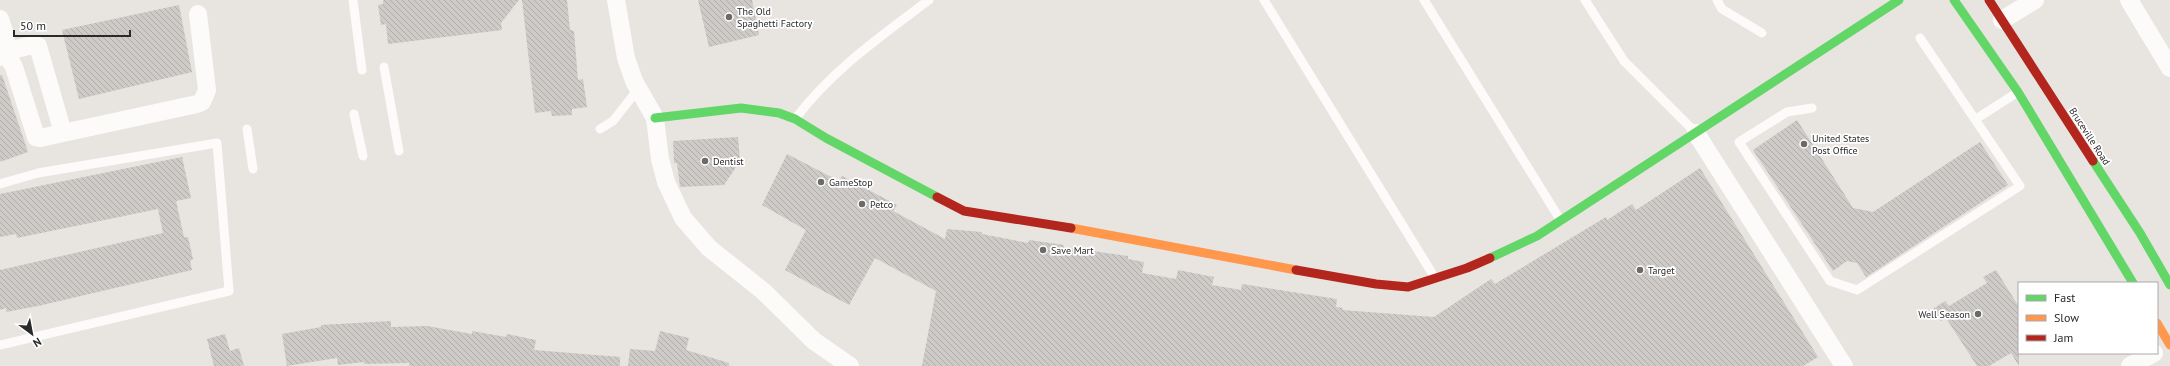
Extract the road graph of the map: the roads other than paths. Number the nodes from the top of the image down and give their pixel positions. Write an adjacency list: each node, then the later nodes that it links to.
1 (353, 0): 21 (lane)
2 (616, 0): 22 (street)
3 (929, 0): 29 (lane)
4 (1264, 0): 40 (lane)
5 (1424, 0): 39 (lane)
6 (1585, 0): 34 (lane)
7 (1717, 0): 16 (lane)
8 (1899, 0): 34 (street)
9 (1954, 0): 24 (street)
10 (1989, 0): 15 (street, Bruceville Road)
11 (2035, 0): 15 (street)
12 (2129, 0): 20 (street)
13 (198, 14): 33 (street)
14 (0, 19): 18 (street)
15 (2002, 20): 27 (street, Bruceville Road)
16 (1762, 33)
17 (1920, 38): 30 (lane)
18 (2, 54): 33 (street); 33 (street)
19 (384, 67): 35 (lane)
20 (2170, 68)
21 (362, 70)
22 (639, 88): 28 (street); 32 (lane)
23 (2035, 89): 27 (street)
24 (2018, 92): 30 (lane); 41 (street)
25 (1812, 108): 30 (lane)
26 (354, 114): 36 (lane)
27 (2065, 117): 42 (street, Bruceville Road)
28 (655, 118): 29 (street); 48 (street)
29 (795, 119): 40 (street)
30 (1976, 120)
31 (247, 129): 37 (lane)
32 (600, 129)
33 (63, 133)
34 (1696, 133): 39 (street); 49 (street)
35 (398, 151)
36 (363, 156)
37 (253, 169)
38 (0, 184): 44 (lane)
39 (1561, 221): 40 (street)
40 (1436, 279)
41 (2132, 282)
42 (2170, 286)
43 (2158, 325): 45 (street)
44 (0, 345)
45 (2170, 345): 46 (street)
46 (2158, 351)
47 (2152, 354): 50 (street)
48 (850, 366)
49 (1844, 366)
50 (2130, 366)

